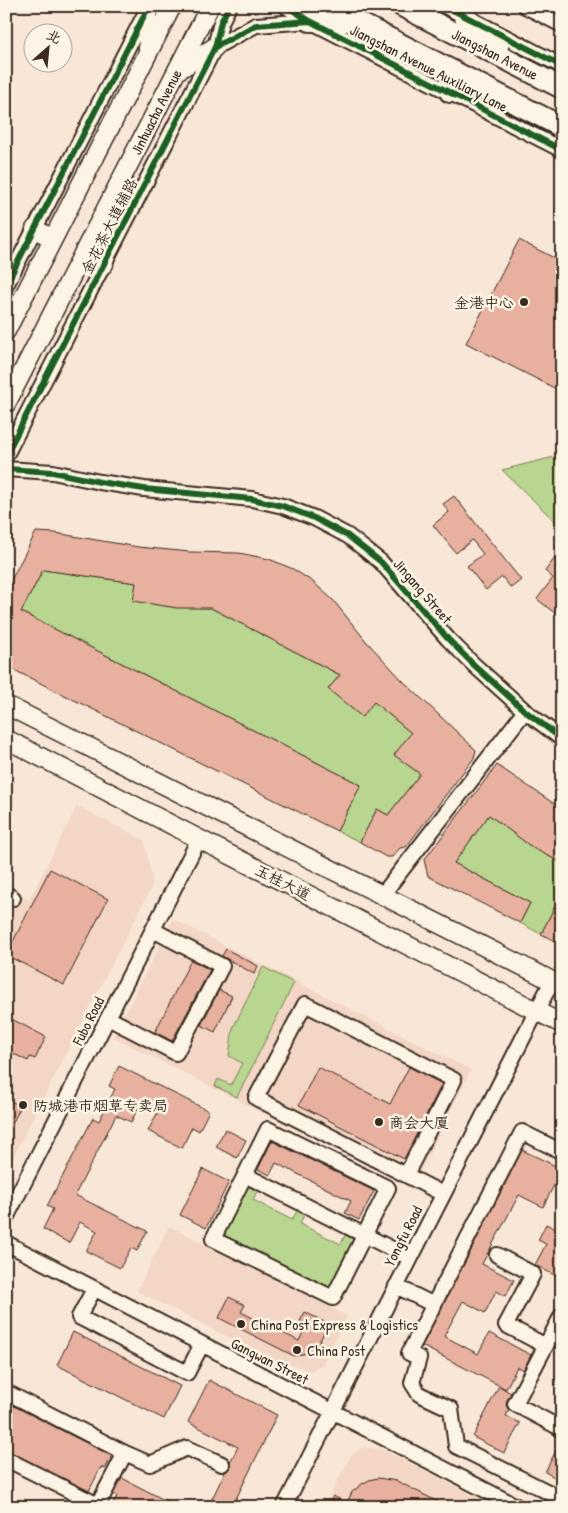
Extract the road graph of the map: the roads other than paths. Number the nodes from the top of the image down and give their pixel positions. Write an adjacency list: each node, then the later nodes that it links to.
1 (172, 6): 15 (main road)
2 (210, 6): 18 (main road, Jinhuacha Avenue)
3 (229, 6): 14 (street, 金花茶大道辅路)
4 (286, 6): 11 (street, Jiangshan Avenue Auxiliary Lane)
5 (326, 6): 12 (highway)
6 (402, 6): 16 (highway, Jiangshan Avenue)
7 (445, 6): 10 (street)
8 (525, 6): 13 (street)
9 (148, 8): 15 (main road); 24 (street)
10 (464, 16): 16 (highway); 17 (street)
11 (310, 21): 12 (highway); 14 (street); 21 (street, Jiangshan Avenue Auxiliary Lane)
12 (355, 21): 19 (highway)
13 (562, 25)
14 (215, 47): 18 (main road); 27 (street, 金花茶大道辅路)
15 (148, 53): 25 (main road)
16 (518, 66): 20 (highway, Jiangshan Avenue)
17 (562, 66)
18 (177, 70): 26 (main road, Jinhuacha Avenue)
19 (459, 75): 21 (highway); 22 (highway)
20 (562, 88)
21 (450, 92): 23 (street, Jiangshan Avenue Auxiliary Lane)
22 (562, 127)
23 (562, 150)
24 (35, 229): 25 (main road); 28 (street)
25 (53, 239): 29 (main road)
26 (83, 254): 27 (main road); 30 (main road, Jinhuacha Avenue)
27 (104, 264): 31 (street, 金花茶大道辅路)
28 (6, 285)
29 (6, 331)
30 (6, 404)
31 (6, 455)
32 (6, 469): 34 (street, Jingang Street)
33 (6, 704): 38 (main road)
34 (525, 711): 35 (street, Jingang Street); 38 (street)
35 (562, 738)
36 (6, 739): 37 (main road, 玉桂大道)
37 (199, 839): 39 (street, Fubo Road); 41 (main road, 玉桂大道)
38 (383, 894): 40 (main road)
39 (153, 930): 42 (street, Fubo Road); 42 (street)
40 (557, 984): 41 (street, Yongfu Road)
41 (536, 1011): 43 (main road, 玉桂大道); 47 (street, Yongfu Road)
42 (108, 1018): 48 (street, Fubo Road)
43 (562, 1024)
44 (562, 1152): 55 (street)
45 (245, 1175): 49 (street); 49 (street); 49 (street)
46 (406, 1175): 46 (street); 47 (street)
47 (443, 1194): 52 (street, Yongfu Road)
48 (6, 1218)
49 (364, 1235): 52 (street)
50 (6, 1244): 54 (street, Gangwan Street)
51 (496, 1255): 58 (street)
52 (410, 1258): 53 (street, Yongfu Road)
53 (396, 1286): 55 (street); 60 (street, Yongfu Road)
54 (94, 1289): 57 (street, Gangwan Street); 57 (street)
55 (434, 1305): 65 (street)
56 (562, 1315): 58 (street)
57 (202, 1344): 60 (street, Gangwan Street)
58 (546, 1346): 61 (street)
59 (6, 1392): 62 (street)
60 (332, 1411): 67 (street, Yongfu Road); 68 (street, Gangwan Street)
61 (562, 1428)
62 (125, 1453): 64 (street); 66 (street)
63 (6, 1459): 66 (street)
64 (222, 1464)
65 (562, 1499)
66 (97, 1506)
67 (284, 1507)
68 (518, 1507)

